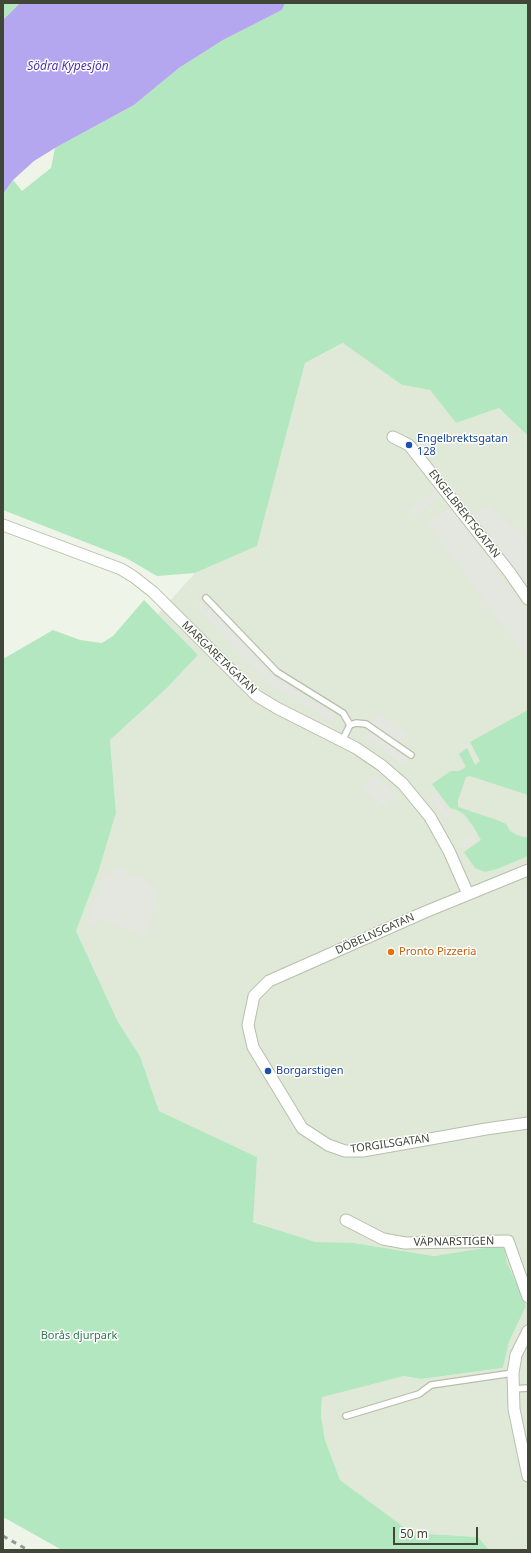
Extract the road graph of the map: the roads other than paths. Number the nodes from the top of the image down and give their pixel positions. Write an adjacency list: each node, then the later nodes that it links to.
1 (393, 437): 4 (street, ENGELBREKTSGATAN)
2 (3, 525): 6 (street, MARGARETAGATAN)
3 (206, 598): 5 (lane)
4 (528, 599)
5 (350, 725): 6 (lane); 7 (lane)
6 (342, 740): 9 (street, MARGARETAGATAN)
7 (411, 755)
8 (528, 870): 9 (street, DÖBELNSGATAN)
9 (468, 894): 10 (street, DÖBELNSGATAN)
10 (248, 1025): 11 (street, TORGILSGATAN)
11 (528, 1123)
12 (346, 1220): 13 (street, VÄPNARSTIGEN)
13 (528, 1297)
14 (526, 1334): 15 (street)
15 (513, 1373): 17 (street); 18 (lane)
16 (528, 1388): 17 (lane)
17 (513, 1389): 19 (street)
18 (346, 1416)
19 (528, 1476)

